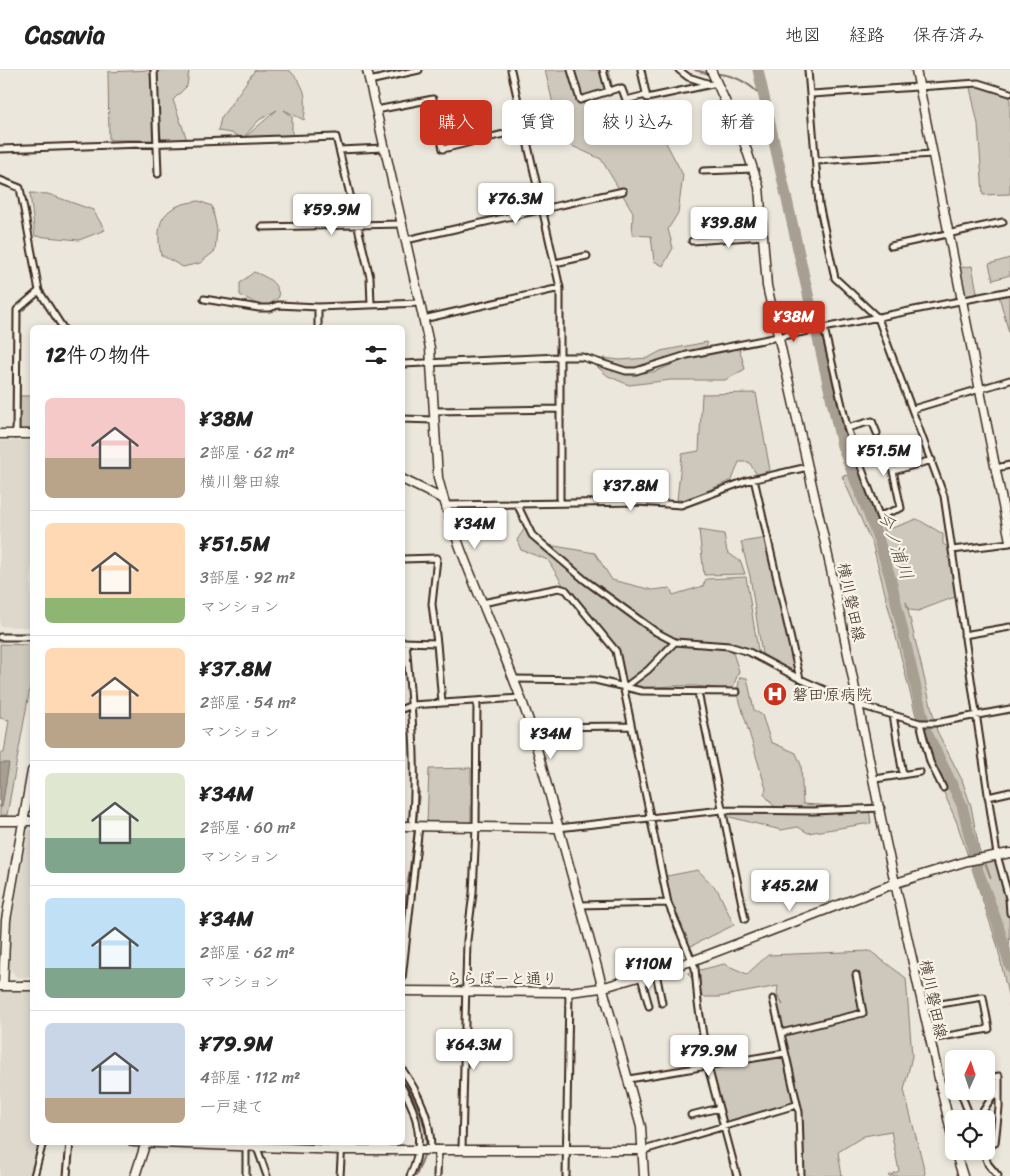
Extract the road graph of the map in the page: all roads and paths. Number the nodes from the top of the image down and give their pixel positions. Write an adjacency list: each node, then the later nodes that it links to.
1 (154, 70): 22 (street)
2 (367, 70): 12 (street)
3 (419, 70): 12 (street)
4 (510, 70): 19 (street)
5 (571, 70): 15 (street)
6 (604, 70): 15 (street)
7 (641, 70): 18 (street)
8 (679, 70): 13 (street)
9 (711, 70): 13 (street, 横川磐田線)
10 (808, 70): 17 (street)
11 (916, 70): 14 (street)
12 (369, 81): 20 (street)
13 (714, 83): 18 (street); 29 (street, 横川磐田線)
14 (919, 86): 16 (street); 17 (street); 27 (street)
15 (609, 92): 18 (street)
16 (1010, 93)
17 (812, 94): 28 (street)
18 (646, 95)
19 (517, 100)
20 (376, 110): 21 (street); 24 (street)
21 (502, 134)
22 (157, 143): 25 (street); 26 (street); 31 (street)
23 (528, 145): 34 (street)
24 (384, 148): 26 (street); 36 (street)
25 (0, 149)
26 (340, 150): 37 (street)
27 (933, 154): 28 (street); 39 (street)
28 (816, 161): 54 (street)
29 (754, 169): 30 (street); 40 (street, 横川磐田線)
30 (703, 171)
31 (158, 174)
32 (0, 180): 47 (street)
33 (623, 191): 34 (street)
34 (542, 208): 41 (street); 45 (street)
35 (1003, 222): 39 (street)
36 (402, 224): 37 (street); 41 (street)
37 (358, 226): 38 (street); 52 (street)
38 (262, 227)
39 (949, 233): 43 (street); 50 (street)
40 (764, 236): 42 (street); 59 (street, 横川磐田線)
41 (406, 240): 51 (street)
42 (692, 241)
43 (891, 246)
44 (587, 256): 45 (street)
45 (555, 263): 46 (street)
46 (560, 288): 55 (street); 60 (street)
47 (39, 291): 56 (street); 74 (street)
48 (1010, 291): 50 (street)
49 (204, 299): 53 (street)
50 (963, 302): 54 (street); 64 (street)
51 (420, 303): 52 (street); 55 (street)
52 (371, 305): 53 (street)
53 (318, 307): 57 (street)
54 (878, 318): 58 (street); 66 (street)
55 (423, 319): 62 (street)
56 (61, 325)
57 (318, 325)
58 (823, 328): 59 (street); 70 (street)
59 (778, 336): 60 (street); 78 (street, 横川磐田線)
60 (560, 357): 62 (street); 65 (street)
61 (405, 364): 62 (street)
62 (432, 364): 67 (street)
63 (1010, 380): 64 (street)
64 (980, 388): 66 (street); 79 (street)
65 (560, 409): 67 (street); 85 (street)
66 (913, 409): 76 (street)
67 (434, 411): 69 (street)
68 (405, 419): 69 (street)
69 (434, 420): 83 (street)
70 (847, 428): 71 (street); 75 (street)
71 (877, 433)
72 (0, 434): 74 (street)
73 (30, 434): 74 (street)
74 (16, 435)
75 (856, 452): 80 (street); 80 (street)
76 (932, 460): 80 (street); 87 (street)
77 (1010, 465): 79 (street)
78 (808, 467): 81 (street); 107 (street, 横川磐田線)
79 (996, 468): 86 (street)
80 (893, 471)
81 (754, 479): 85 (street); 99 (street)
82 (405, 481): 83 (street)
83 (444, 502): 84 (street); 89 (street)
84 (517, 504): 85 (street); 96 (street)
85 (560, 504)
86 (1010, 542): 87 (street)
87 (952, 550): 91 (street)
88 (405, 559): 95 (street)
89 (482, 603): 98 (street); 100 (street)
90 (1010, 626): 91 (street)
91 (964, 635): 111 (street)
92 (0, 637): 93 (street)
93 (30, 638)
94 (405, 642): 95 (street)
95 (437, 642): 105 (street)
96 (675, 642): 99 (street); 100 (street)
97 (405, 650): 106 (street)
98 (514, 679): 100 (street); 103 (street)
99 (800, 679): 107 (street)
100 (624, 688): 101 (street); 113 (street)
101 (698, 692): 102 (street); 123 (street)
102 (737, 692)
103 (521, 698): 104 (street); 114 (street)
104 (477, 701): 105 (street); 130 (street)
105 (442, 703): 106 (street)
106 (412, 705): 108 (street); 129 (street)
107 (859, 705): 110 (street); 117 (street, 横川磐田線)
108 (405, 708)
109 (1010, 709): 111 (street)
110 (893, 715): 112 (street); 116 (street)
111 (977, 715): 112 (street); 121 (street)
112 (920, 723): 119 (street)
113 (631, 726): 114 (street); 124 (street)
114 (531, 727): 131 (street)
115 (920, 772): 116 (street)
116 (903, 775): 117 (street)
117 (875, 779): 122 (street, 横川磐田線)
118 (30, 782): 126 (street)
119 (943, 788)
120 (1010, 792): 121 (street)
121 (988, 797): 133 (street)
122 (880, 808): 123 (street); 134 (street, 横川磐田線)
123 (722, 810): 124 (street); 138 (street)
124 (650, 819): 131 (street); 135 (street)
125 (0, 821): 126 (street)
126 (23, 821): 127 (street); 144 (street)
127 (30, 821)
128 (405, 826): 129 (street)
129 (416, 826): 130 (street); 139 (street)
130 (476, 827): 131 (street); 148 (street)
131 (558, 828): 136 (street)
132 (1010, 853): 133 (street)
133 (997, 855): 134 (street); 137 (street)
134 (896, 883): 140 (street); 153 (street, 横川磐田線)
135 (668, 903): 136 (street); 140 (street)
136 (580, 905): 146 (street)
137 (1010, 913)
138 (745, 919)
139 (405, 946)
140 (692, 961): 141 (street, ららぽーと通り); 157 (street)
141 (656, 973): 143 (street, ららぽーと通り); 151 (street)
142 (856, 975): 154 (street)
143 (641, 977): 146 (street, ららぽーと通り); 152 (street)
144 (2, 986): 145 (street)
145 (30, 986)
146 (601, 988): 149 (street, ららぽーと通り); 160 (street)
147 (405, 991): 148 (street, ららぽーと通り)
148 (466, 992): 149 (street, ららぽーと通り); 180 (street)
149 (569, 992): 182 (street)
150 (773, 999): 154 (street)
151 (662, 1003)
152 (649, 1006)
153 (922, 1007): 155 (street, 横川磐田線); 155 (street)
154 (781, 1033): 156 (street)
155 (928, 1039): 162 (street, 横川磐田線)
156 (785, 1053): 157 (street); 165 (street)
157 (708, 1067): 160 (street); 166 (street)
158 (405, 1073): 179 (street)
159 (995, 1077): 163 (street)
160 (628, 1079): 181 (street)
161 (945, 1086): 162 (street)
162 (939, 1087): 168 (street, 横川磐田線)
163 (999, 1092): 167 (street); 171 (street)
164 (405, 1094): 178 (street)
165 (796, 1105): 170 (street); 196 (street)
166 (719, 1108): 169 (street); 170 (street)
167 (984, 1110)
168 (945, 1111)
169 (691, 1115)
170 (724, 1128): 181 (street); 195 (street)
171 (995, 1143)
172 (43, 1145): 185 (street)
173 (70, 1145): 186 (street)
174 (145, 1145): 187 (street)
175 (246, 1145): 176 (street); 188 (street)
176 (256, 1145): 177 (street); 189 (street)
177 (342, 1146): 178 (street); 190 (street)
178 (420, 1149): 179 (street); 191 (street)
179 (434, 1149): 180 (street); 192 (street)
180 (462, 1149): 182 (street)
181 (644, 1150): 182 (street); 194 (street)
182 (567, 1151): 193 (street)
183 (958, 1160): 197 (street)
184 (986, 1160): 198 (street)
185 (34, 1176)
186 (67, 1176)
187 (135, 1176)
188 (246, 1176)
189 (267, 1176)
190 (340, 1176)
191 (410, 1176)
192 (437, 1176)
193 (566, 1176)
194 (644, 1176)
195 (737, 1176)
196 (801, 1176)
197 (963, 1176)
198 (998, 1176)

